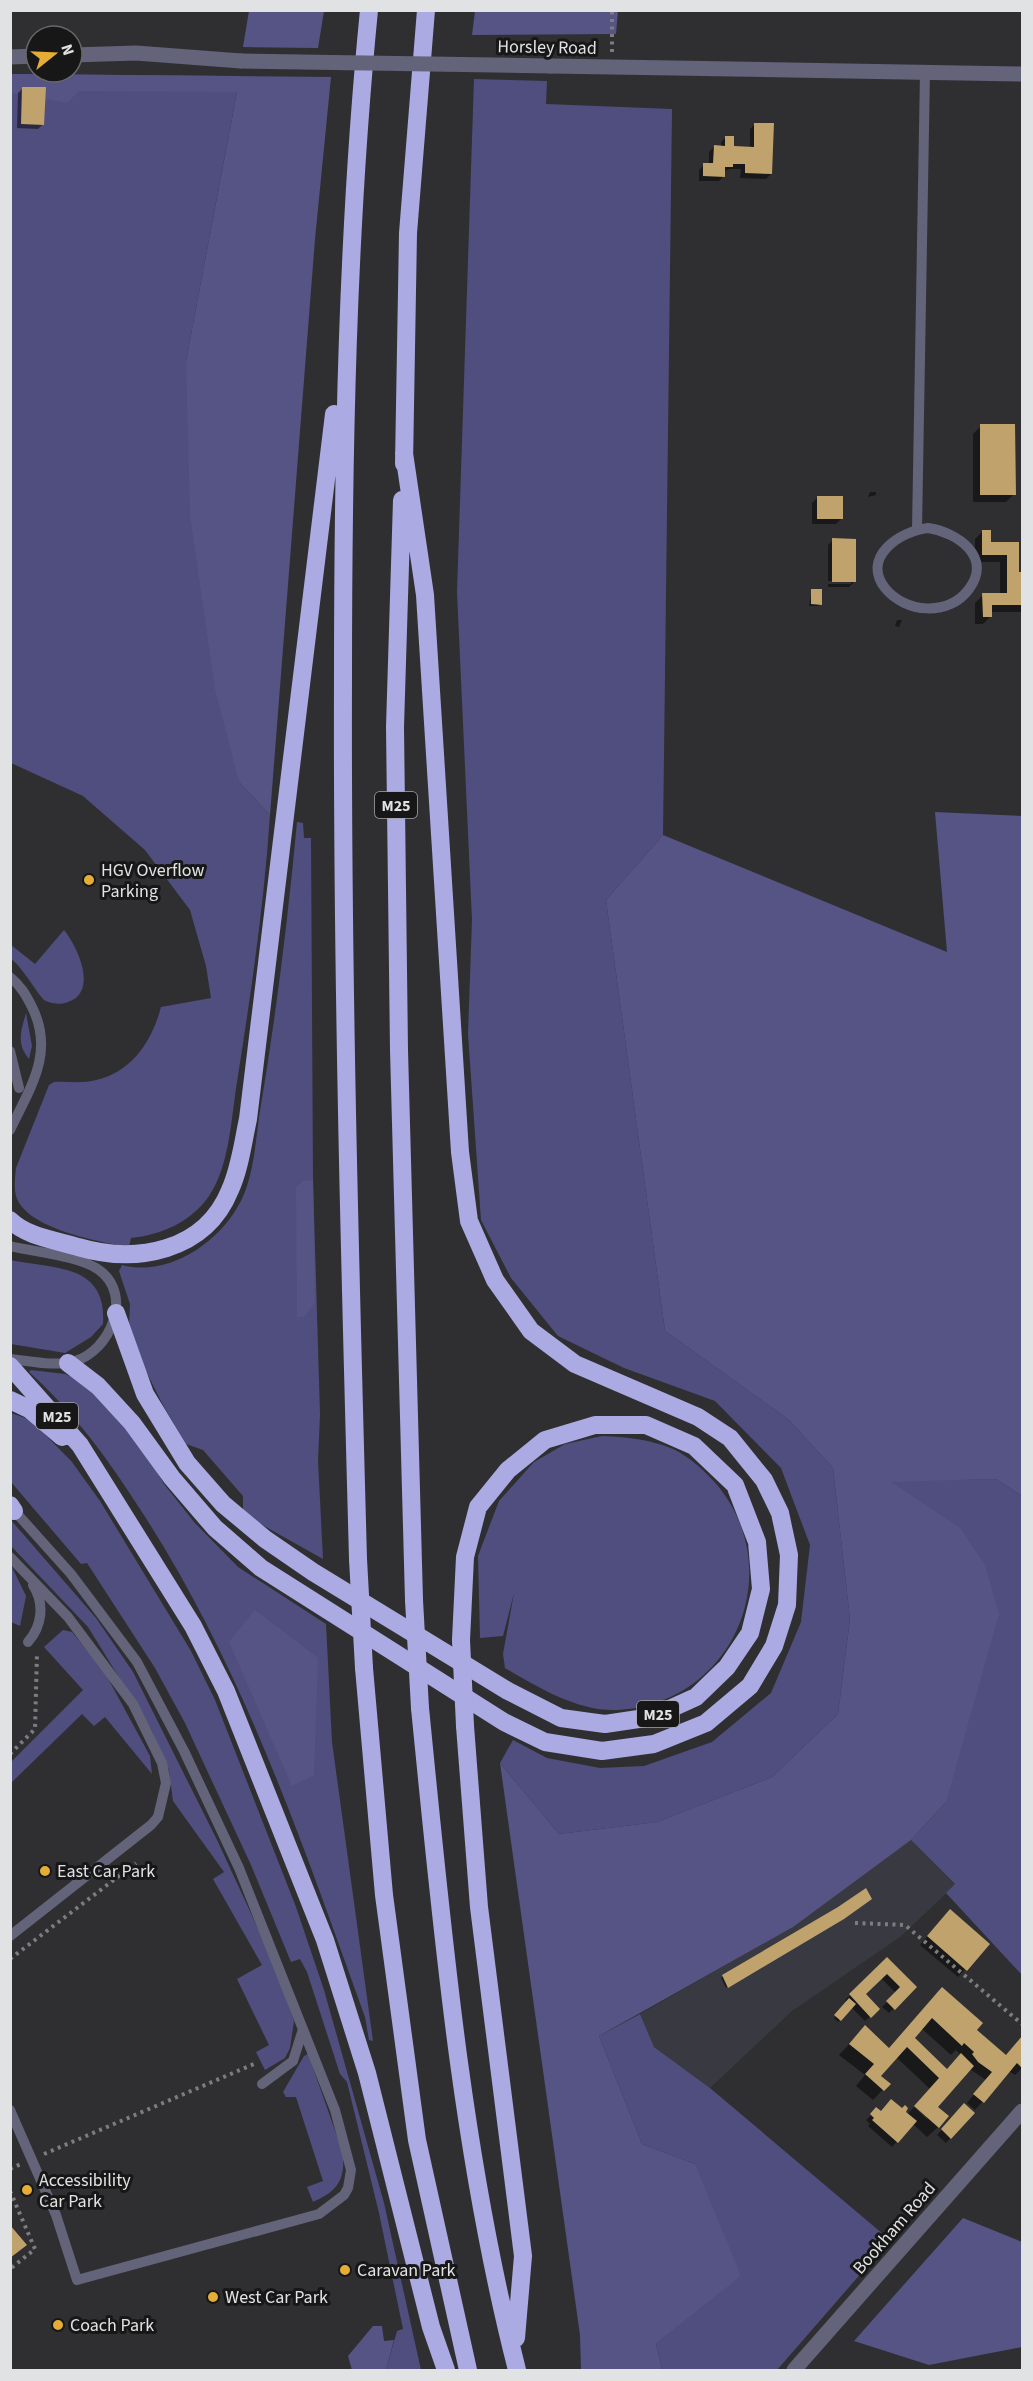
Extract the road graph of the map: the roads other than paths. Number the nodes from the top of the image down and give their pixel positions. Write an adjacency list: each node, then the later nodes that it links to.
1 (369, 10): 6 (highway)
2 (426, 10): 7 (highway, M25)
3 (84, 55): 4 (street, Horsley Road, bridge)
4 (925, 72): 5 (street, Horsley Road); 8 (lane)
5 (1023, 74)
6 (347, 312): 14 (highway); 33 (highway, bridge)
7 (404, 453): 18 (highway, M25); 31 (highway, M25, bridge)
8 (917, 529): 8 (lane)
9 (10, 977): 12 (lane)
10 (11, 1057): 11 (lane)
11 (15, 1084): 12 (lane)
12 (22, 1108): 13 (lane)
13 (10, 1130)
14 (10, 1220)
15 (10, 1246): 16 (lane)
16 (116, 1313): 18 (lane); 31 (highway, M25, bridge)
17 (10, 1359): 18 (lane)
18 (68, 1363)
19 (10, 1366): 21 (highway, M25)
20 (10, 1400): 21 (highway, M25)
21 (96, 1473): 32 (highway, M25)
22 (12, 1508): 27 (lane)
23 (10, 1557): 24 (lane)
24 (26, 1574): 25 (lane); 26 (lane)
25 (28, 1642)
26 (10, 1936)
27 (303, 2025): 28 (lane); 29 (lane)
28 (262, 2085)
29 (10, 2110)
30 (1023, 2111): 34 (street, Bookham Road)
31 (515, 2365)
32 (446, 2370)
33 (468, 2370)
34 (794, 2370)

